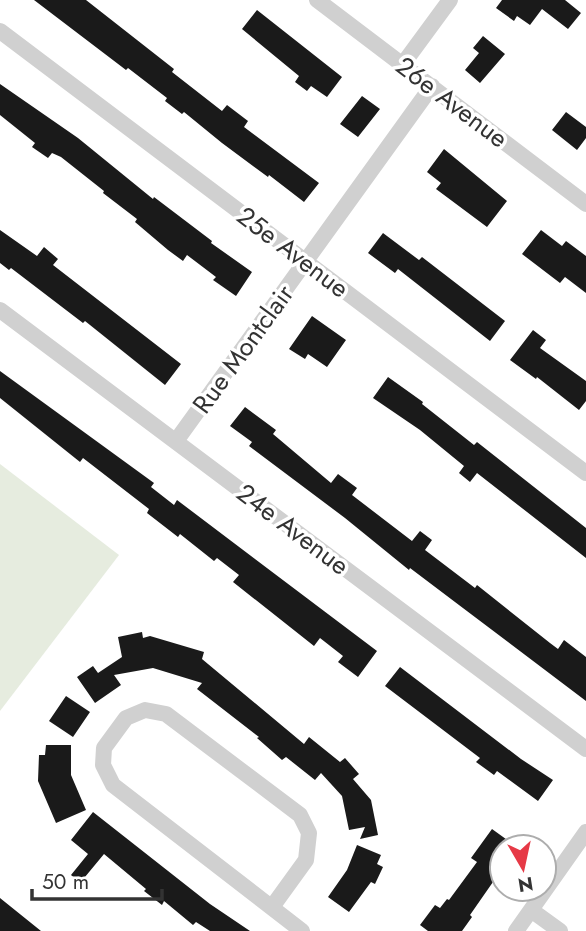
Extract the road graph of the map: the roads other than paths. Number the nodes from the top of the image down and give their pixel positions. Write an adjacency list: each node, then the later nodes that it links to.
1 (317, 0): 4 (street, 26e Avenue)
2 (450, 0): 4 (street)
3 (0, 32): 7 (street, 25e Avenue)
4 (403, 64): 5 (street, 26e Avenue)
5 (432, 86): 6 (street, 26e Avenue); 7 (street, Rue Montclair)
6 (586, 204)
7 (306, 262): 9 (street, Rue Montclair); 10 (street, 25e Avenue)
8 (0, 310): 9 (street, 24e Avenue)
9 (176, 441): 11 (street, 24e Avenue)
10 (586, 474)
11 (586, 749)
12 (586, 832): 14 (street)
13 (272, 907): 13 (street); 15 (street)
14 (531, 910): 16 (street); 17 (street)
15 (302, 931)
16 (516, 931)
17 (559, 931)

